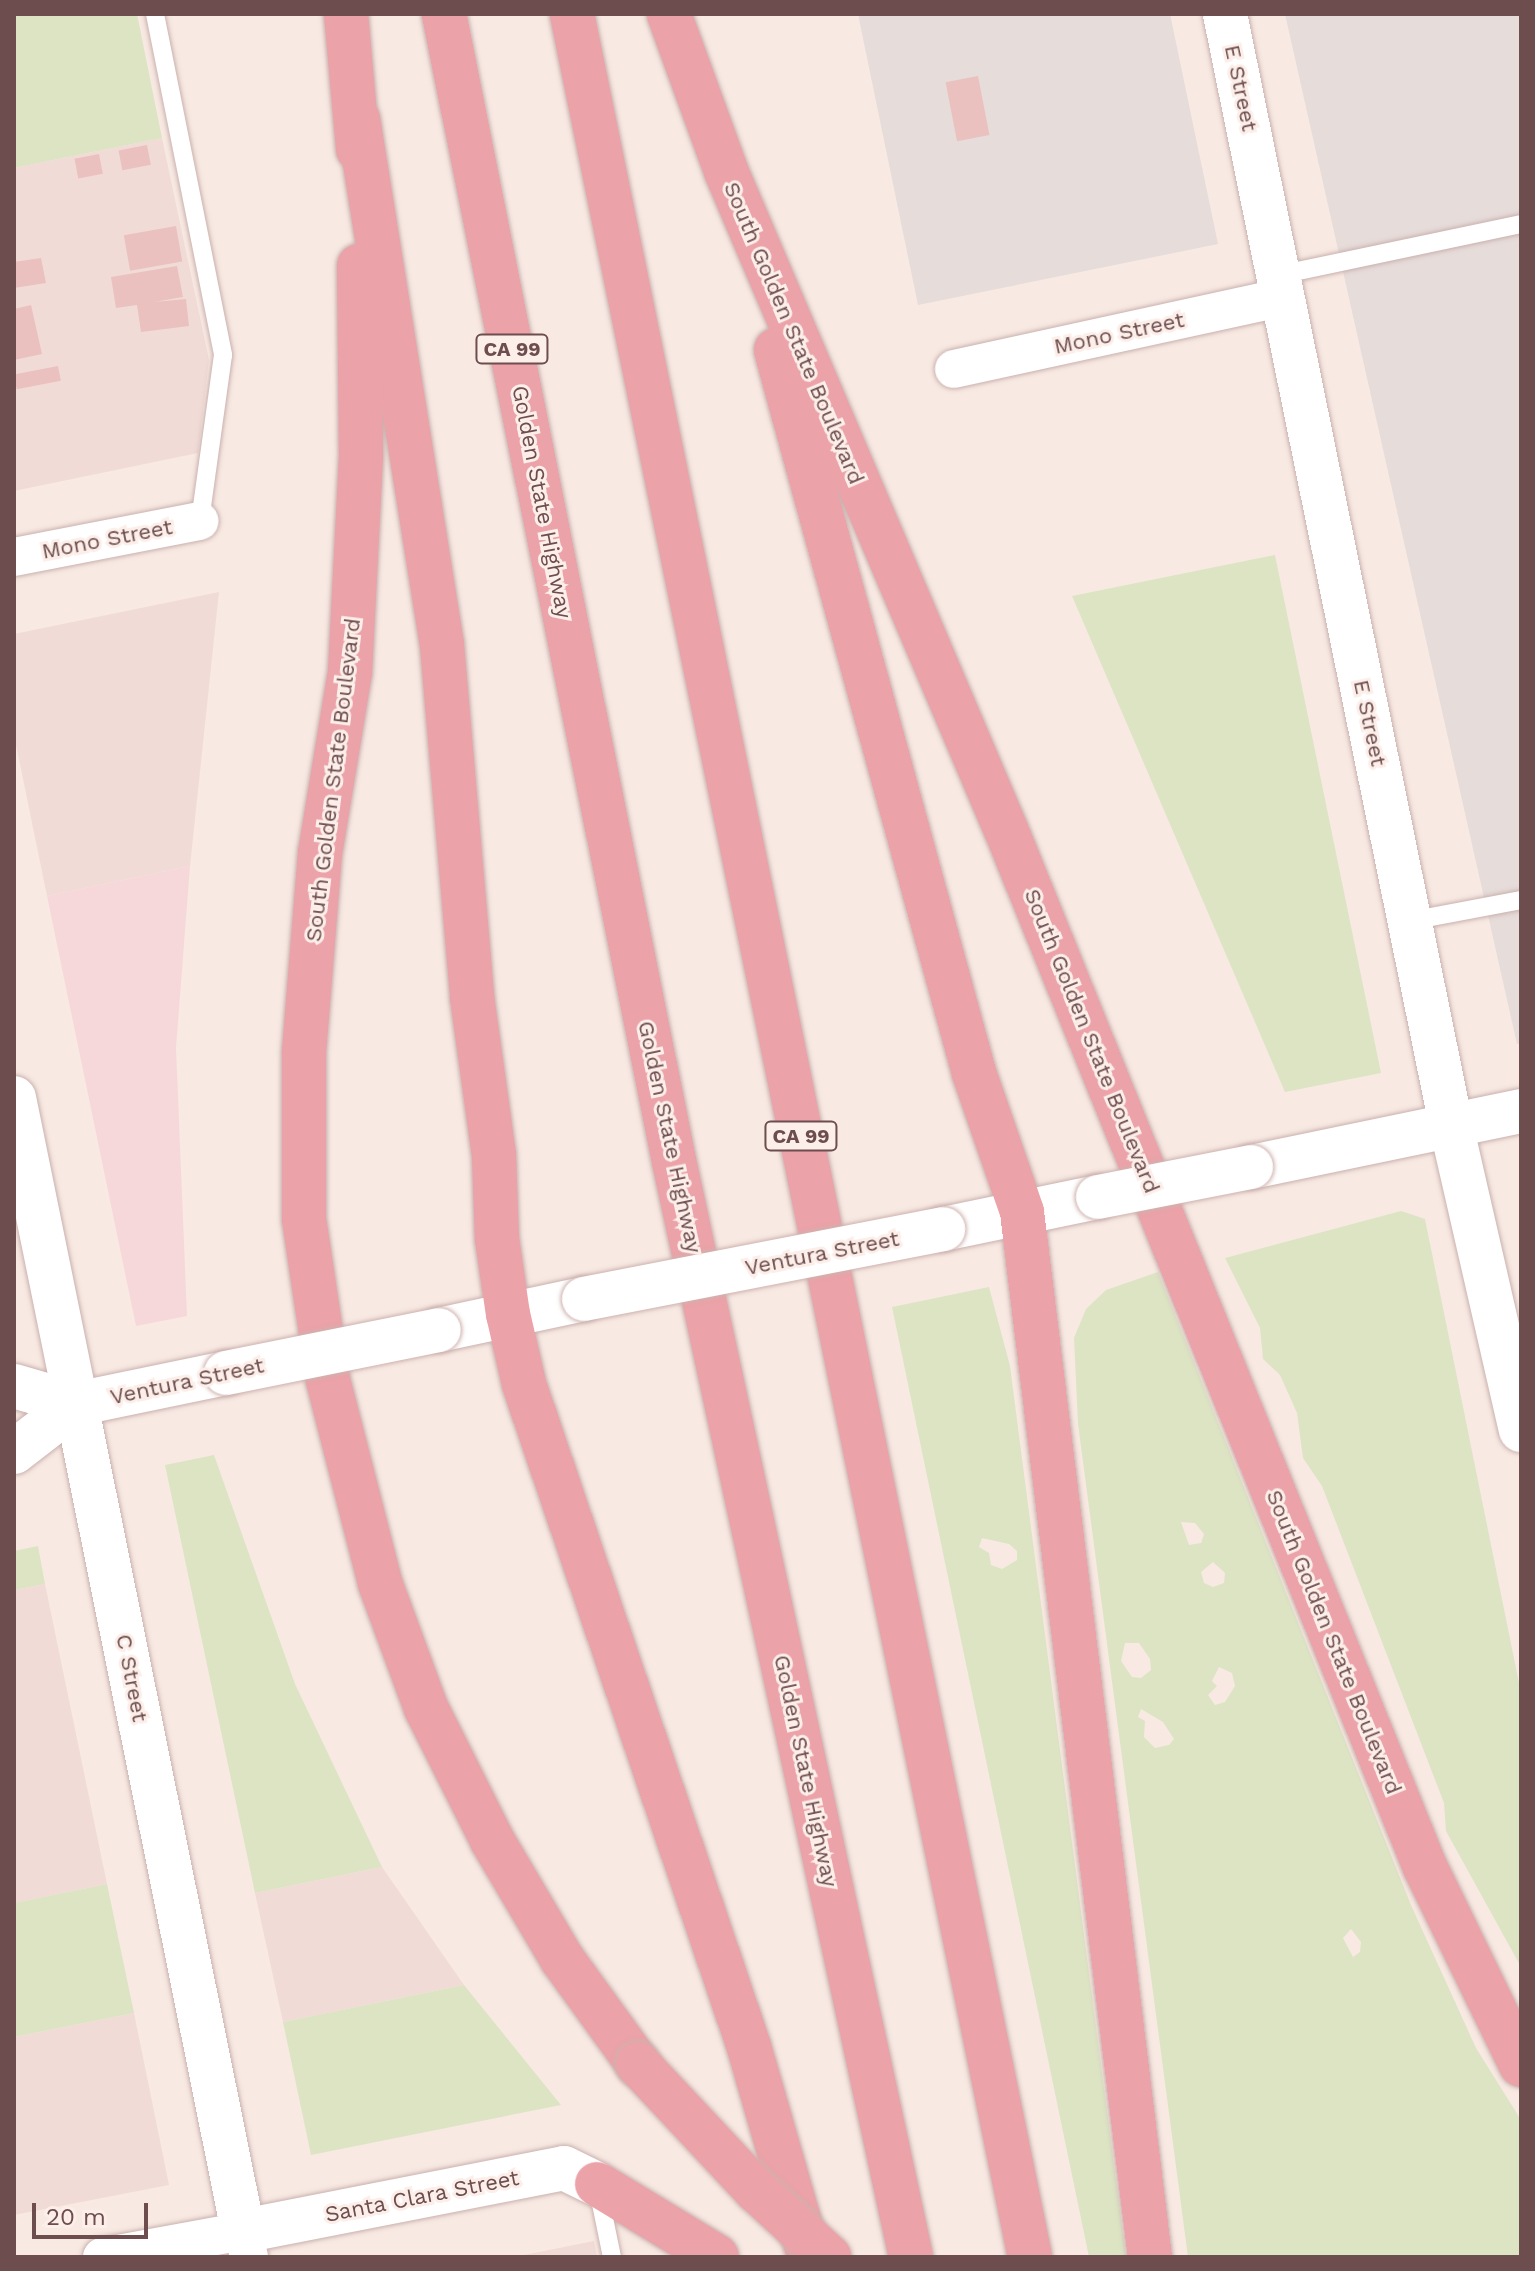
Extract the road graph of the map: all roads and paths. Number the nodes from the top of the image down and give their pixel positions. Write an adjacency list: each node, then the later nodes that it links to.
1 (155, 14): 12 (lane)
2 (346, 14): 7 (highway, South Golden State Boulevard)
3 (444, 14): 33 (highway, Golden State Highway / CA 99)
4 (572, 14): 34 (highway, CA 99)
5 (669, 14): 8 (highway, South Golden State Boulevard)
6 (1225, 14): 10 (main road, E Street)
7 (358, 119): 20 (highway); 32 (highway, South Golden State Boulevard, bridge)
8 (726, 171): 19 (highway); 25 (highway, South Golden State Boulevard)
9 (1521, 224): 10 (lane)
10 (1281, 286): 11 (street, Mono Street); 15 (main road, E Street)
11 (954, 369)
12 (200, 521): 13 (street, Mono Street)
13 (14, 557)
14 (1521, 900): 15 (lane)
15 (1410, 921): 18 (main road, E Street)
16 (14, 1098): 22 (main road, C Street)
17 (1521, 1111): 18 (main road, Ventura Street)
18 (1451, 1125): 19 (main road, Ventura Street, bridge); 23 (main road, E Street)
19 (1022, 1212): 20 (main road, Ventura Street, bridge); 35 (highway)
20 (508, 1314): 22 (main road, Ventura Street, bridge); 31 (highway)
21 (14, 1386): 22 (main road, Ventura Street)
22 (76, 1404): 24 (main road, Ventura Street); 27 (main road, C Street)
23 (1521, 1430)
24 (14, 1452)
25 (1521, 2065)
26 (597, 2184): 27 (main road, Santa Clara Street); 29 (lane); 30 (highway)
27 (246, 2244): 28 (street, Santa Clara Street)
28 (102, 2257)
29 (612, 2257)
30 (717, 2257)
31 (810, 2257)
32 (829, 2257)
33 (911, 2257)
34 (1030, 2257)
35 (1150, 2257)

